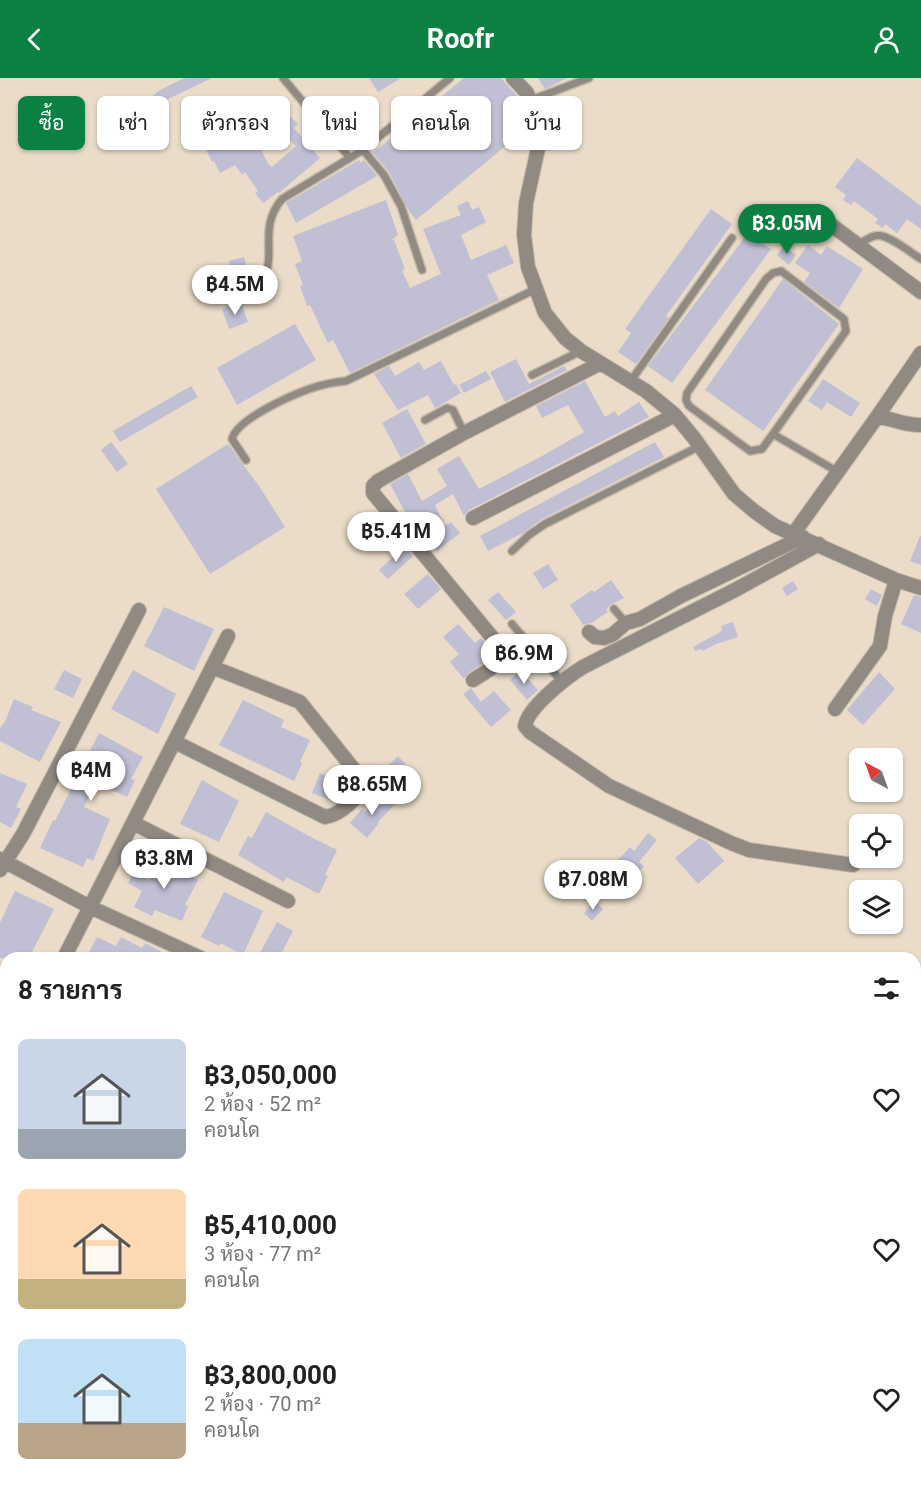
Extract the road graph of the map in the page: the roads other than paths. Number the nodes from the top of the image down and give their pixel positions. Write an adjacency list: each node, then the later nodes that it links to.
1 (283, 78): 10 (lane)
2 (450, 78): 7 (lane)
3 (513, 78): 5 (street)
4 (589, 78): 6 (lane)
5 (528, 96)
6 (542, 96)
7 (379, 137)
8 (363, 150): 10 (lane); 15 (lane)
9 (538, 150): 17 (street)
10 (351, 159): 16 (lane)
11 (822, 218): 13 (street)
12 (732, 238): 23 (lane)
13 (858, 245): 14 (lane); 18 (street)
14 (921, 259)
15 (422, 270)
16 (260, 283)
17 (536, 289): 19 (street); 31 (lane)
18 (921, 292)
19 (580, 351): 21 (street); 22 (lane)
20 (921, 353): 25 (street)
21 (599, 364): 23 (street); 28 (street)
22 (532, 375)
23 (630, 382): 24 (street)
24 (675, 415): 30 (street); 33 (street)
25 (877, 417): 27 (street); 32 (street)
26 (424, 420): 28 (lane)
27 (921, 425)
28 (464, 433): 46 (street)
29 (773, 434): 29 (lane); 32 (lane)
30 (700, 446): 34 (street); 36 (lane)
31 (246, 460)
32 (838, 472): 34 (street)
33 (473, 518)
34 (799, 535): 35 (street); 41 (street)
35 (819, 544): 37 (street); 47 (street)
36 (512, 551)
37 (896, 580): 38 (street); 48 (street)
38 (921, 588)
39 (614, 609): 41 (lane)
40 (139, 610): 51 (street)
41 (626, 623): 43 (street)
42 (512, 624): 47 (lane)
43 (589, 632)
44 (228, 636): 45 (street)
45 (212, 667): 49 (street); 49 (street)
46 (473, 680)
47 (562, 683): 52 (street)
48 (835, 709)
49 (175, 742): 50 (street)
50 (133, 823): 53 (street); 54 (street)
51 (2, 863): 54 (street)
52 (849, 864)
53 (288, 901)
54 (90, 907): 55 (street); 56 (street)
55 (67, 952)
56 (188, 952)

